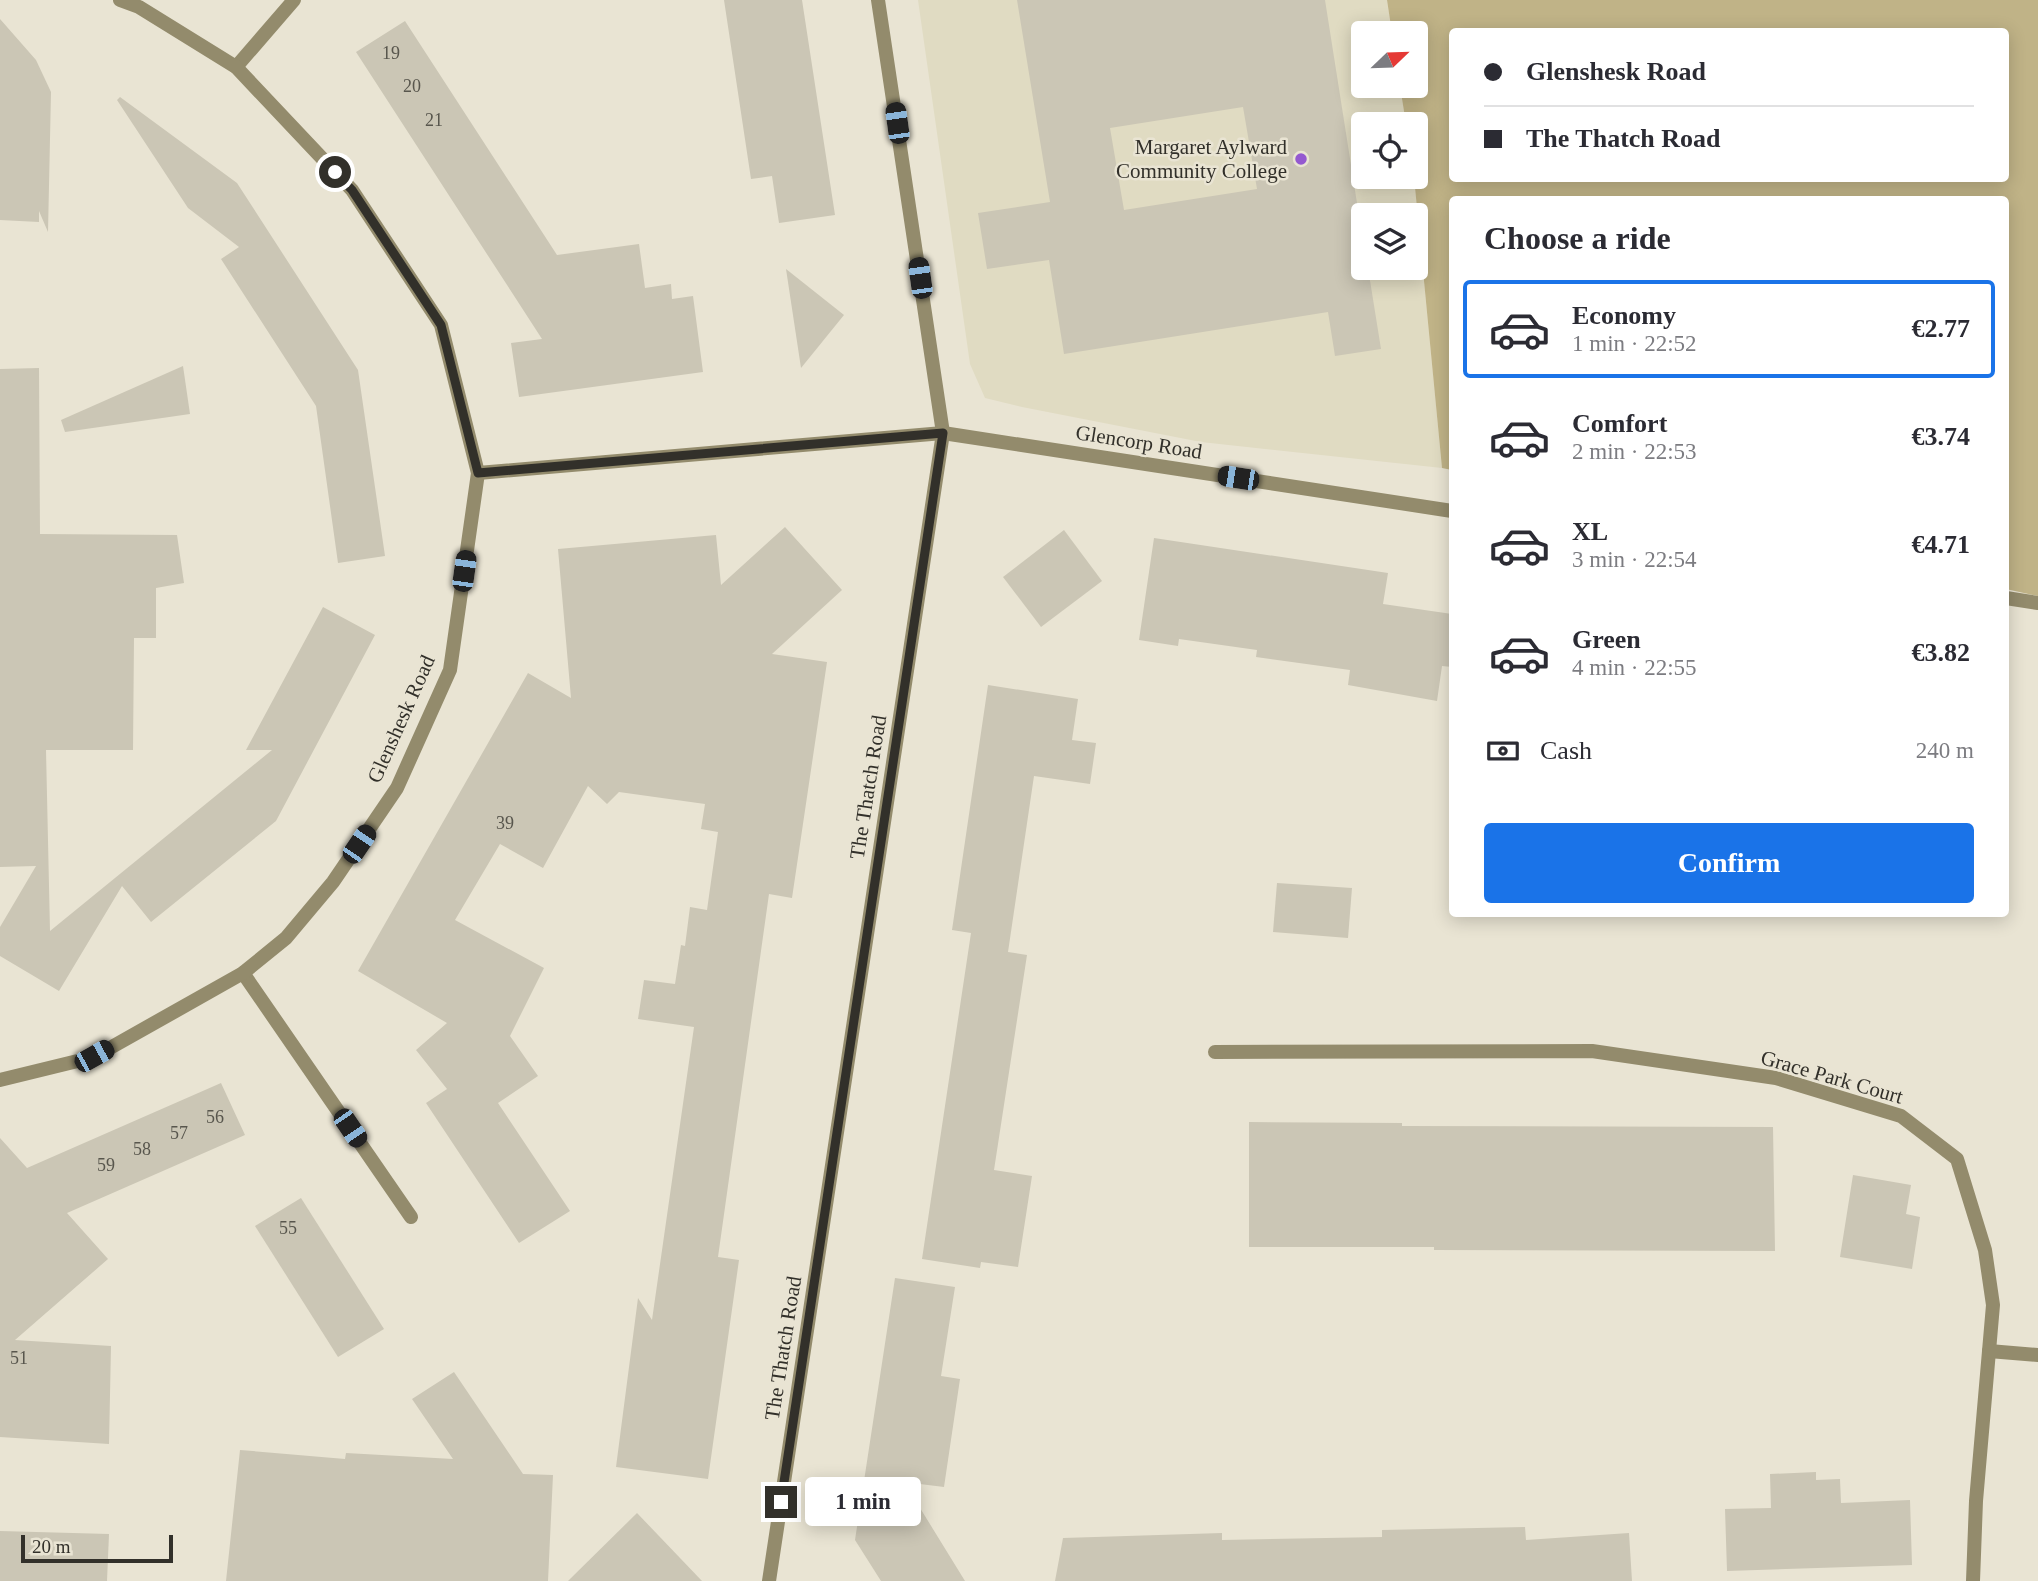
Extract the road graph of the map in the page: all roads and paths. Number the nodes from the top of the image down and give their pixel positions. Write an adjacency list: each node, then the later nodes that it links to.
1 (120, 0): 4 (street, Glenshesk Road)
2 (294, 0): 4 (street)
3 (878, 0): 5 (street, The Thatch Road)
4 (236, 67): 6 (street, Glenshesk Road)
5 (943, 433): 6 (street); 7 (street, Glencorp Road); 16 (street, The Thatch Road)
6 (478, 473): 10 (street, Glenshesk Road)
7 (1449, 512)
8 (2009, 598): 9 (street)
9 (2038, 603)
10 (243, 973): 12 (street, Glenshesk Road); 13 (street)
11 (1214, 1052): 14 (street, Grace Park Court)
12 (0, 1080)
13 (411, 1217)
14 (1989, 1352): 15 (street); 17 (street, Grace Park Court)
15 (2038, 1355)
16 (769, 1581)
17 (1973, 1581)

